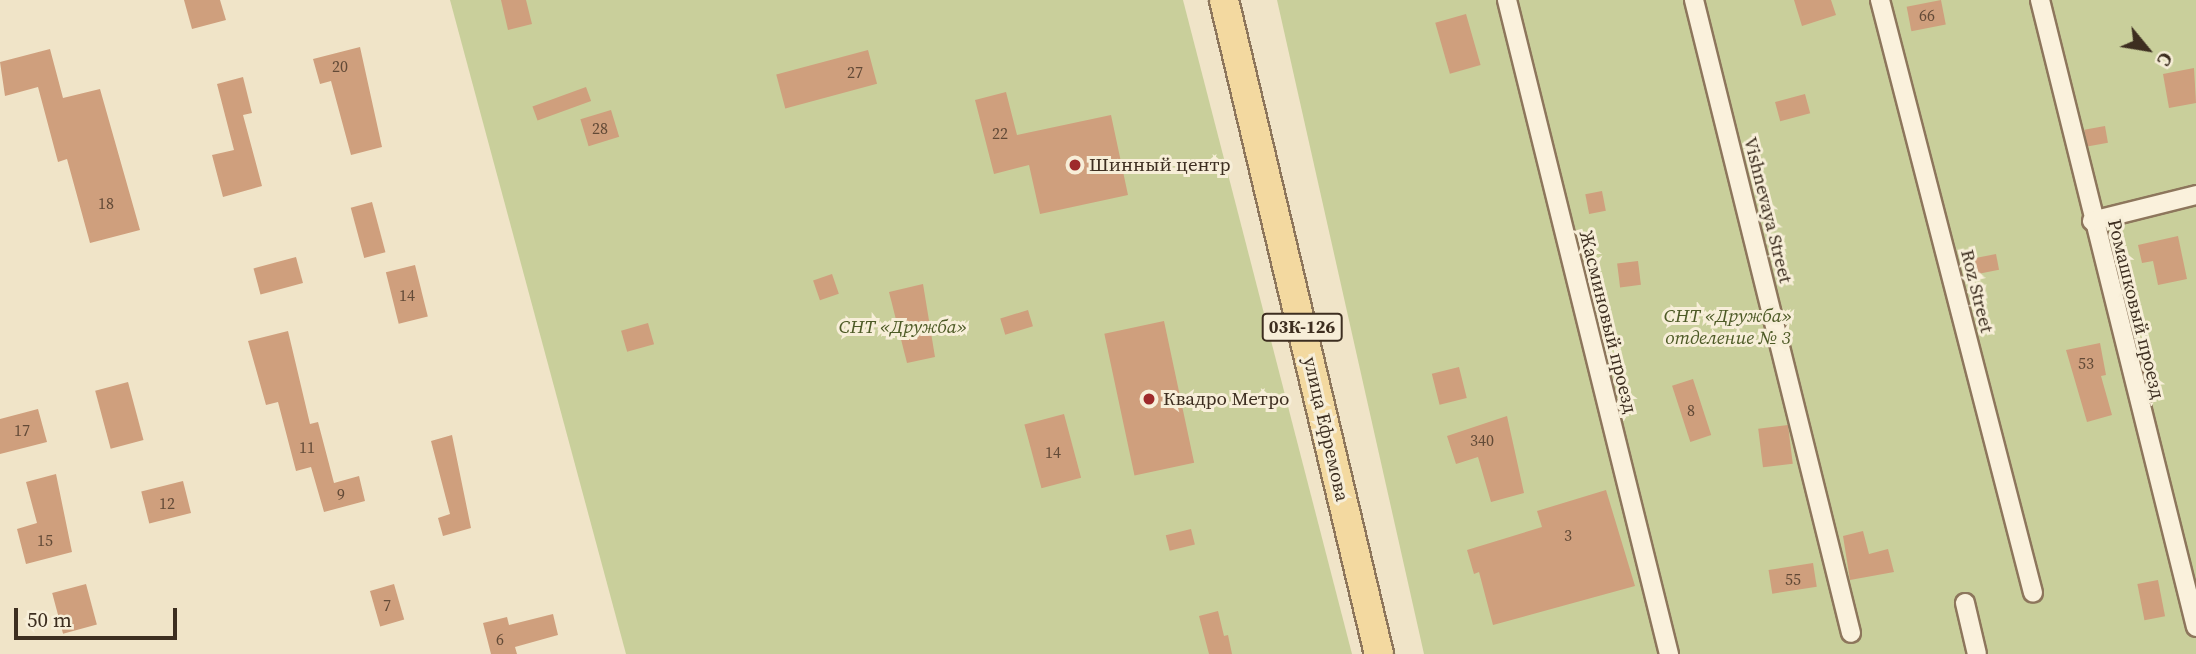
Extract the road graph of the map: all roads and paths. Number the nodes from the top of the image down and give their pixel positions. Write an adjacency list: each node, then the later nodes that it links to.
1 (1224, 0): 12 (main road, улица Ефремова / 03К-126)
2 (1507, 0): 13 (street, Жасминовый проезд)
3 (1694, 0): 11 (street, Vishnevaya Street)
4 (1880, 0): 8 (street, Roz Street)
5 (2040, 0): 7 (street, Ромашковый проезд)
6 (2196, 195): 7 (street)
7 (2092, 221): 10 (street, Ромашковый проезд)
8 (2033, 593)
9 (1965, 603): 14 (street)
10 (2196, 627)
11 (1851, 633)
12 (1379, 654)
13 (1669, 654)
14 (1977, 654)

